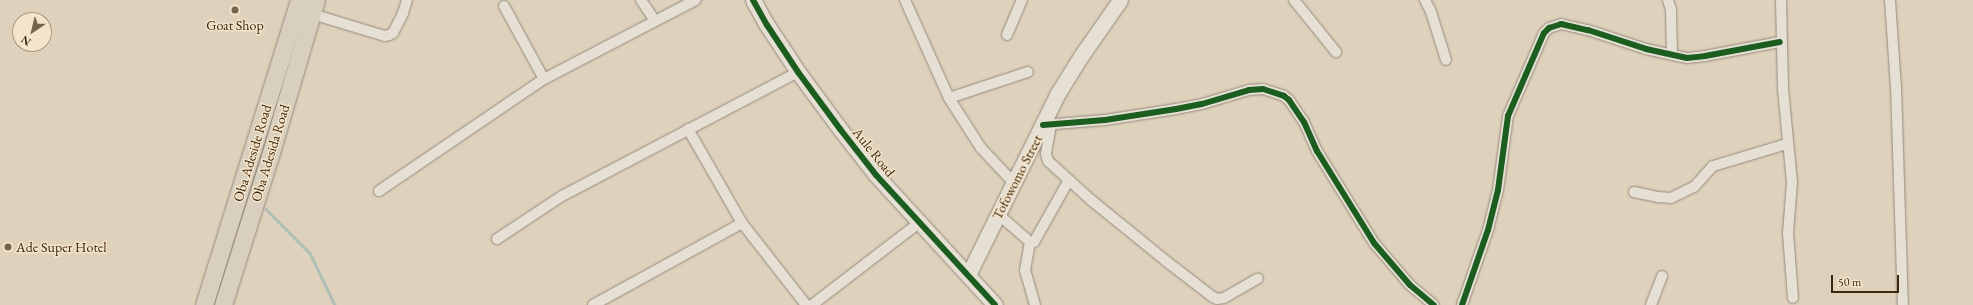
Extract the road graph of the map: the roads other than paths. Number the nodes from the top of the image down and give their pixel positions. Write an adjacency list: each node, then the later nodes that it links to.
1 (299, 0): 22 (main road, Oba Adeside Road)
2 (407, 0): 15 (street)
3 (641, 0): 16 (street)
4 (696, 0): 16 (street)
5 (753, 0): 24 (street, Aule Road)
6 (905, 0): 27 (street)
7 (1022, 0): 17 (street)
8 (1120, 0): 28 (street, Tofowomo Street)
9 (1294, 0): 19 (street)
10 (1425, 0): 21 (street)
11 (1668, 0): 20 (street)
12 (1781, 0): 18 (street)
13 (1890, 0): 54 (street)
14 (504, 6): 26 (street)
15 (314, 7): 23 (main road, Oba Adesida Road)
16 (655, 21): 26 (street)
17 (1007, 35)
18 (1780, 42): 20 (street); 30 (street)
19 (1336, 52)
20 (1672, 56): 52 (street)
21 (1446, 60)
22 (280, 63): 23 (main road); 44 (main road, Oba Adeside Road)
23 (297, 67): 45 (main road, Oba Adesida Road)
24 (798, 72): 29 (street); 37 (street, Aule Road)
25 (1028, 72): 27 (street)
26 (544, 79): 33 (street)
27 (949, 98): 32 (street)
28 (1047, 125): 31 (street); 32 (street, Tofowomo Street); 51 (street)
29 (688, 129): 36 (street); 38 (street)
30 (1787, 144): 34 (street); 43 (street)
31 (1069, 180): 39 (street); 42 (street)
32 (1013, 182): 35 (street, Tofowomo Street)
33 (379, 191)
34 (1634, 192)
35 (998, 214): 39 (street); 40 (street, Tofowomo Street)
36 (742, 223): 46 (street); 47 (street)
37 (919, 223): 40 (street, Aule Road); 48 (street)
38 (497, 239)
39 (1030, 242): 50 (street)
40 (968, 275): 49 (street, Aule Road)
41 (1662, 276): 53 (street)
42 (1258, 278)
43 (1793, 298)
44 (204, 305)
45 (223, 305)
46 (593, 305)
47 (806, 305)
48 (812, 305)
49 (995, 305)
50 (1035, 305)
51 (1434, 305)
52 (1462, 305)
53 (1651, 305)
54 (1903, 305)

